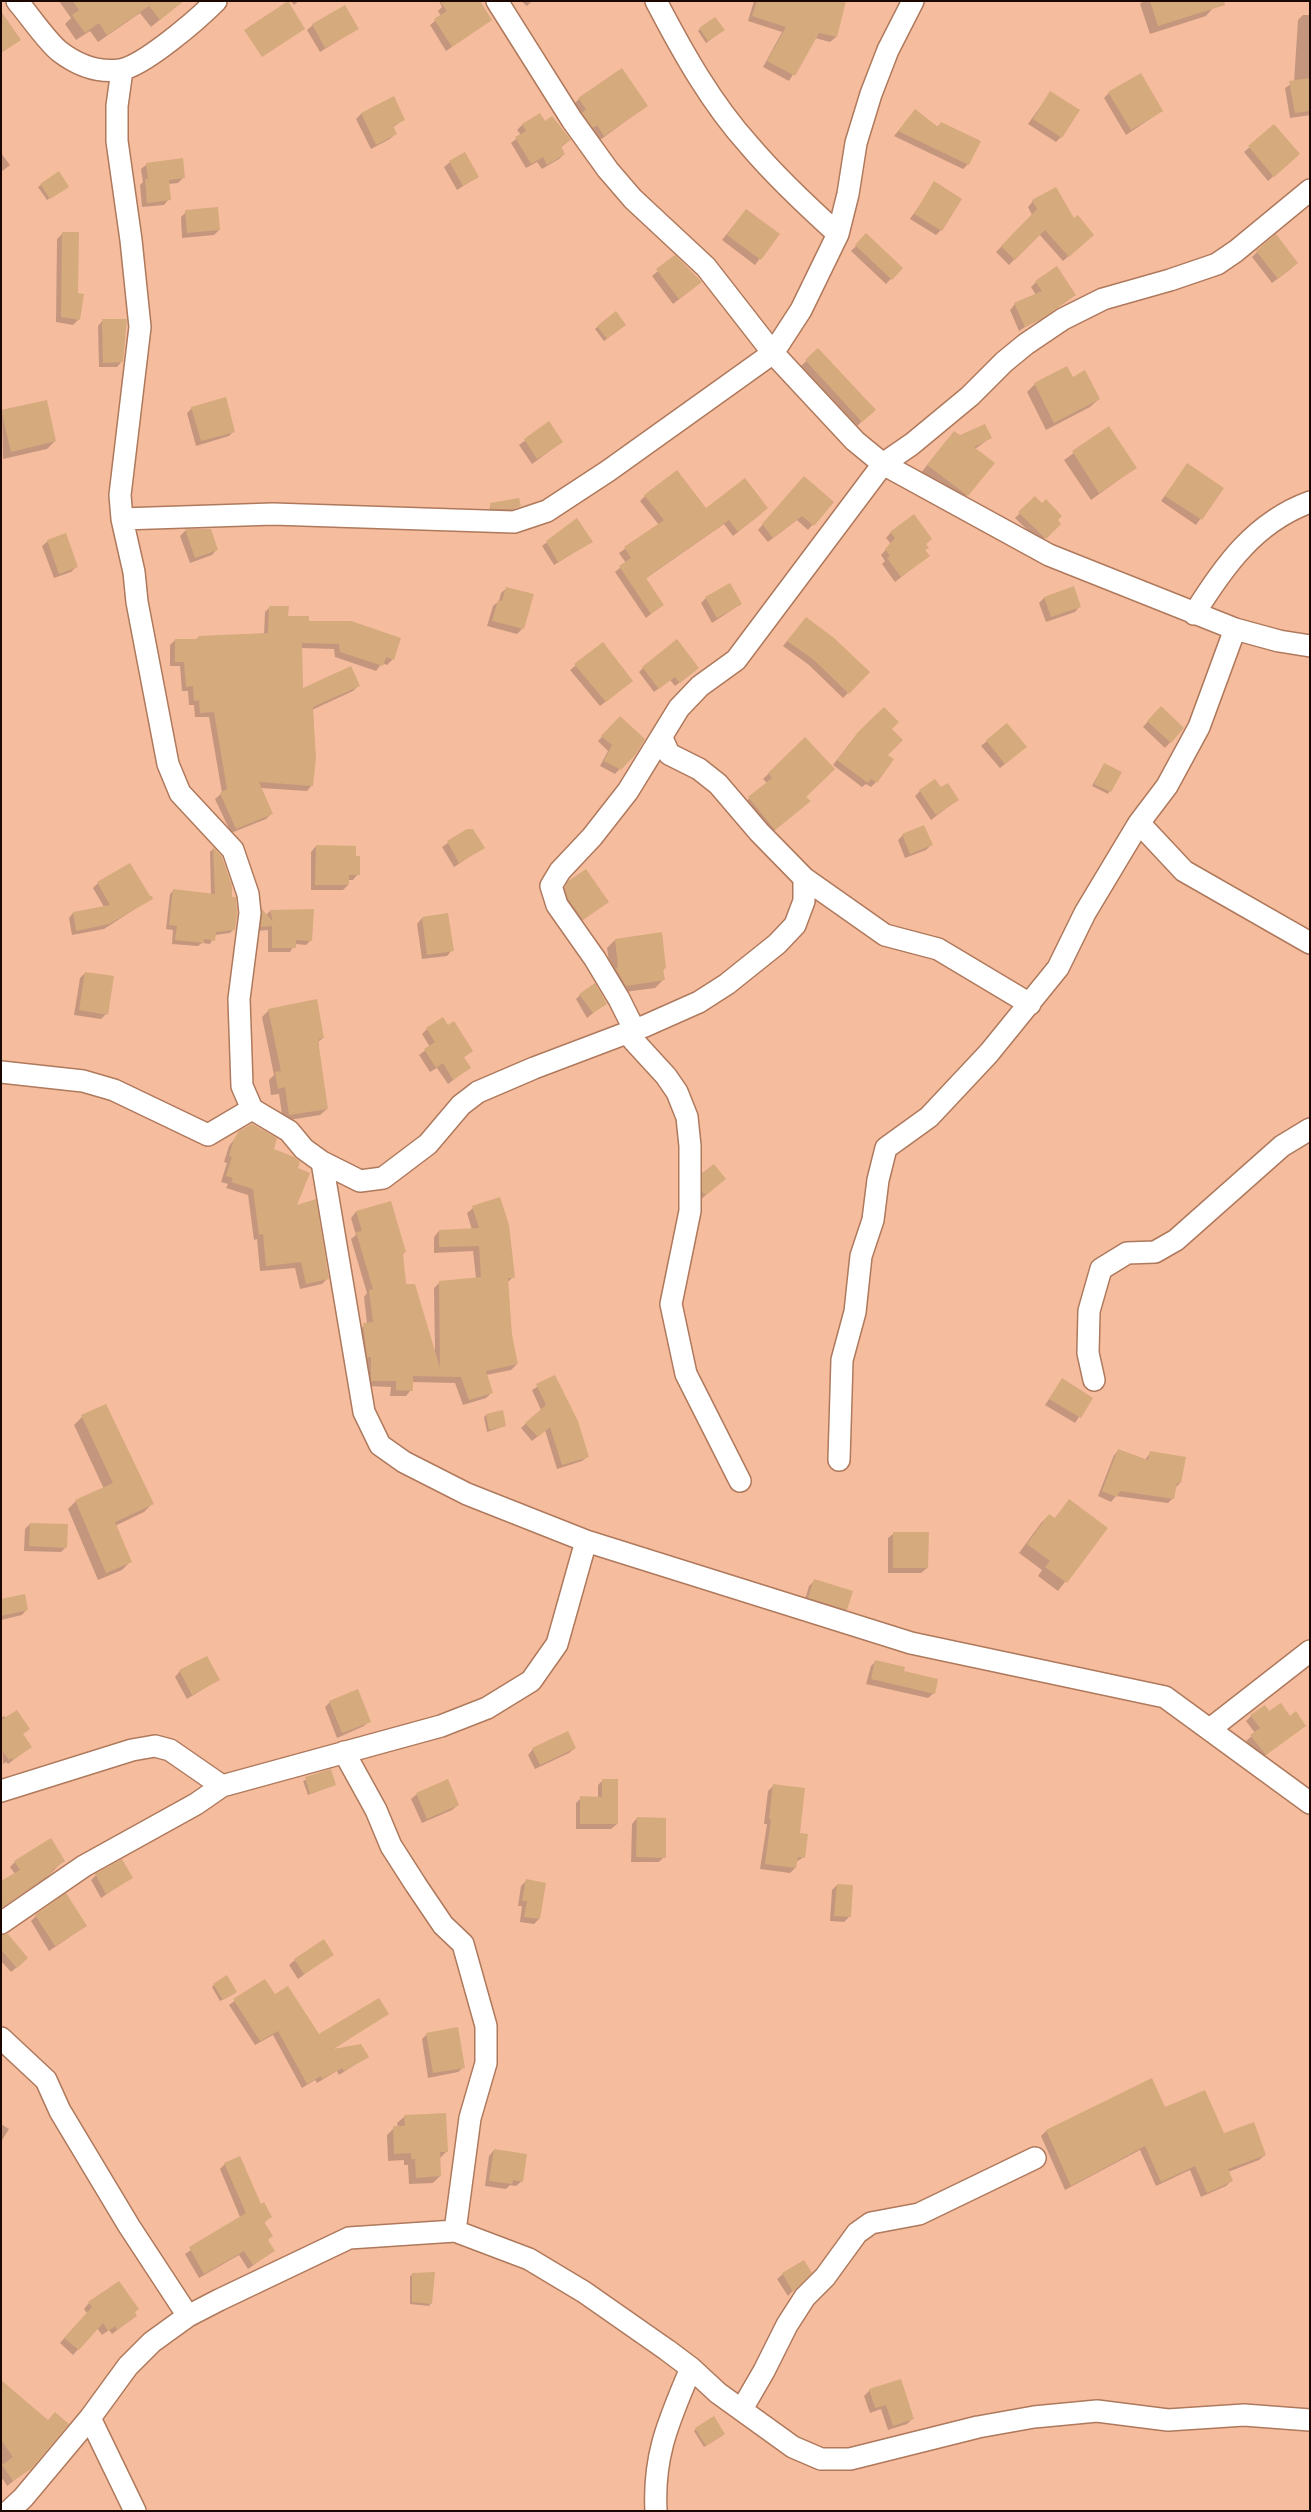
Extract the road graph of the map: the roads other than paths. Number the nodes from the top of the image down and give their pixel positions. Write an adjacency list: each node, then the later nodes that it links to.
1 (17, 1): 6 (street)
2 (216, 1): 6 (street)
3 (497, 1): 9 (street)
4 (656, 1): 8 (street)
5 (913, 1): 8 (street)
6 (122, 70): 12 (street)
7 (1310, 190): 10 (street)
8 (838, 234): 9 (street)
9 (773, 353): 10 (street); 12 (street)
10 (883, 464): 13 (street); 16 (street)
11 (1310, 502): 13 (street)
12 (122, 519): 23 (street)
13 (1194, 614): 14 (street)
14 (1235, 629): 15 (street); 17 (street)
15 (1310, 646)
16 (662, 738): 18 (street); 21 (street)
17 (1139, 823): 19 (street); 20 (street)
18 (804, 878): 20 (street); 21 (street)
19 (1310, 943)
20 (1030, 1004): 27 (street)
21 (634, 1029): 25 (street); 28 (street)
22 (1, 1072): 23 (street)
23 (252, 1110): 25 (street)
24 (1310, 1129): 26 (street)
25 (322, 1162): 29 (street)
26 (1094, 1380)
27 (839, 1460)
28 (740, 1481)
29 (586, 1541): 31 (street); 32 (street)
30 (1310, 1651): 31 (street)
31 (1210, 1729): 35 (street)
32 (344, 1752): 33 (street); 39 (street)
33 (222, 1786): 34 (street); 36 (street)
34 (1, 1791)
35 (1310, 1803)
36 (1, 1924)
37 (1, 2038): 40 (street)
38 (1036, 2158): 42 (street)
39 (455, 2231): 40 (street); 41 (street)
40 (188, 2316): 43 (street)
41 (691, 2368): 42 (street); 47 (street)
42 (742, 2409): 44 (street)
43 (90, 2418): 45 (street); 46 (street)
44 (1310, 2420)
45 (9, 2511)
46 (135, 2511)
47 (656, 2511)

